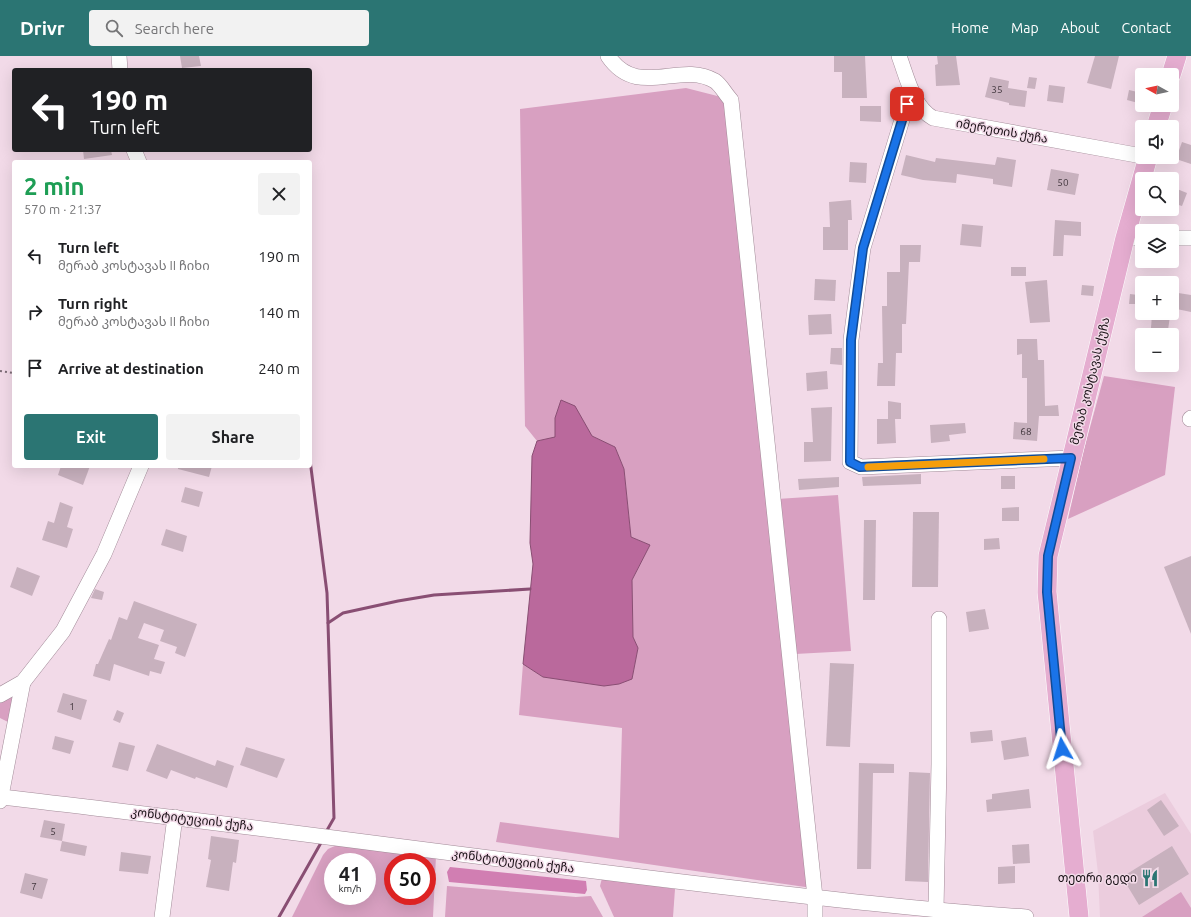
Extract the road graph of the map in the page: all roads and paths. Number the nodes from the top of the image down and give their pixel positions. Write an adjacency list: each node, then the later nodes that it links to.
1 (119, 56): 5 (street)
2 (608, 56): 22 (street)
3 (899, 56): 7 (street, იმერეთის ქუჩა)
4 (1177, 56): 6 (main road)
5 (120, 68)
6 (1174, 68)
7 (911, 90): 8 (street, იმერეთის ქუჩა); 15 (street)
8 (1135, 155)
9 (1145, 164): 10 (main road, მერაბ კოსტავას ქუჩა)
10 (1133, 238): 15 (main road, მერაბ კოსტავას ქუჩა)
11 (1179, 238): 12 (street)
12 (1191, 238)
13 (0, 371): 14 (path)
14 (12, 373)
15 (1071, 458): 24 (main road, მერაბ კოსტავას ქუჩა)
16 (140, 468): 18 (street)
17 (938, 619): 23 (street)
18 (23, 682): 19 (street); 20 (street)
19 (0, 695)
20 (1, 799): 21 (street, კონსტიტუციის ქუჩა)
21 (175, 817): 22 (street, კონსტიტუციის ქუჩა); 25 (street)
22 (815, 897): 23 (street, კონსტიტუციის ქუჩა); 26 (street)
23 (936, 909): 27 (street, კონსტიტუციის ქუჩა)
24 (1075, 916)
25 (162, 917)
26 (815, 917)
27 (1026, 917)

